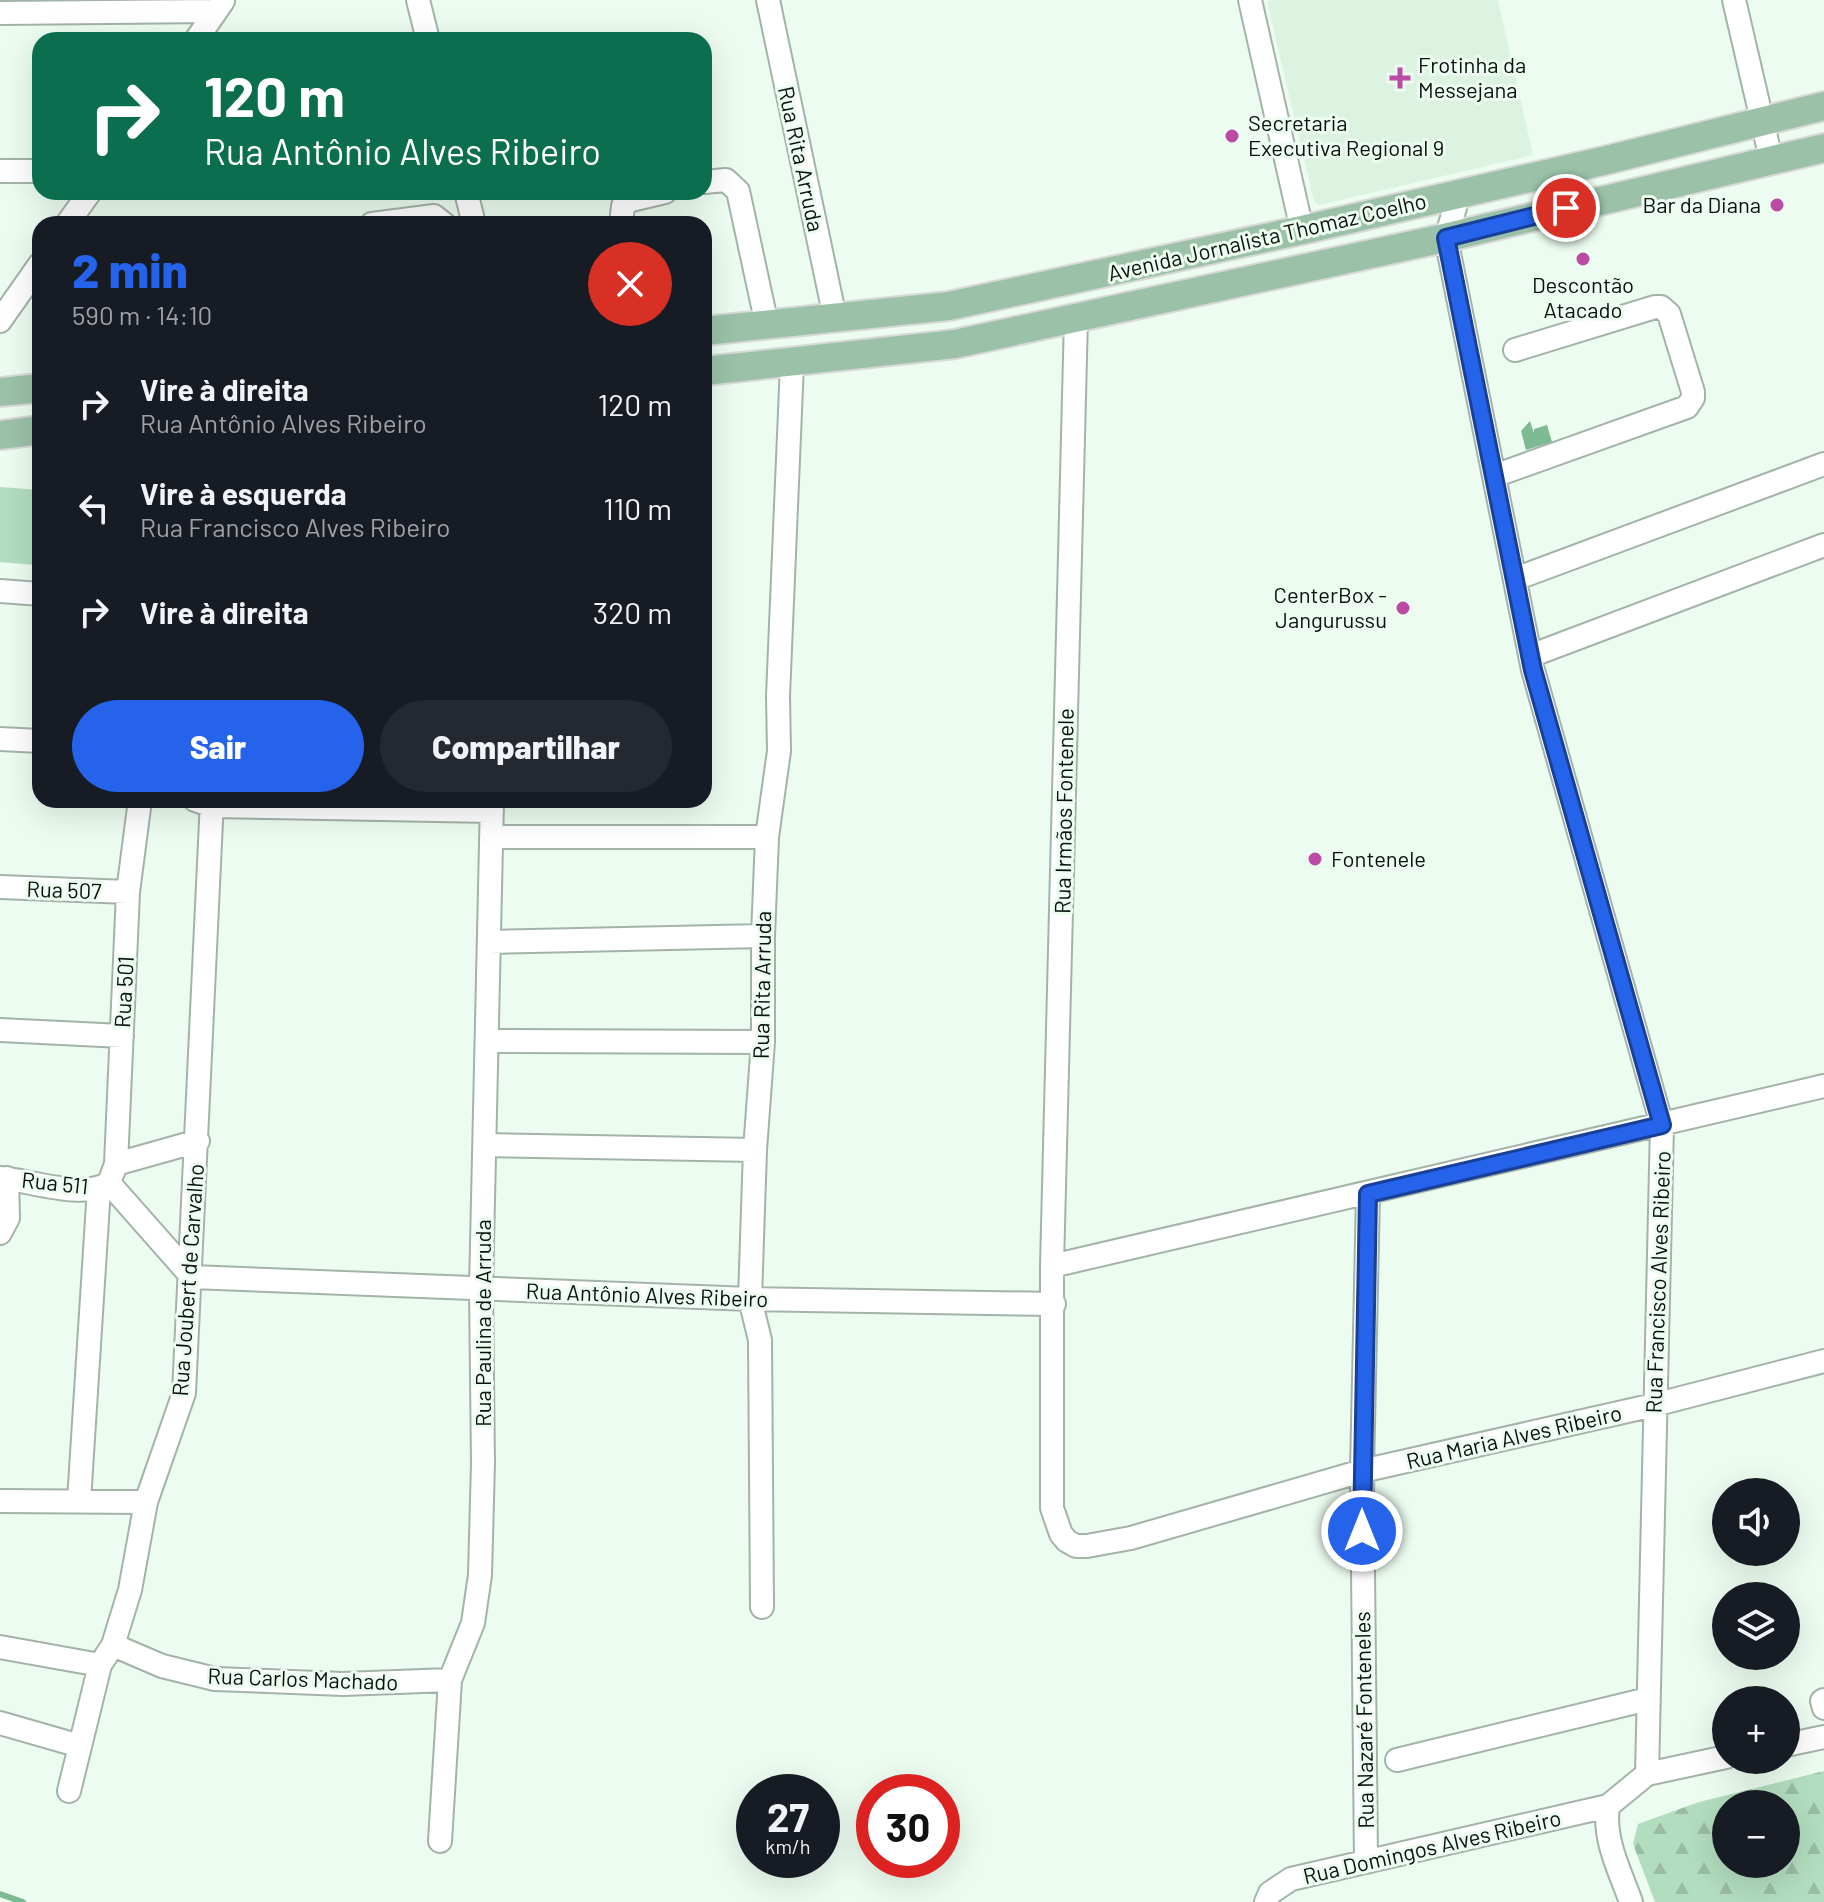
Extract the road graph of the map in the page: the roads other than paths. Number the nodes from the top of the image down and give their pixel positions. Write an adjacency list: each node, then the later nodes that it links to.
1 (418, 0): 9 (street)
2 (768, 0): 26 (street, Rua Rita Arruda)
3 (1250, 0): 20 (street)
4 (1734, 0): 11 (street)
5 (220, 5): 6 (street); 8 (street)
6 (28, 6): 7 (street)
7 (0, 13)
8 (201, 32)
9 (426, 32)
10 (1824, 106): 11 (main road, Avenida Jornalista Thomaz Coelho)
11 (1763, 121): 13 (street); 17 (main road, Avenida Jornalista Thomaz Coelho)
12 (1821, 153): 13 (main road, Avenida Jornalista Thomaz Coelho)
13 (1771, 159): 21 (main road, Avenida Jornalista Thomaz Coelho)
14 (0, 171): 15 (street)
15 (32, 171)
16 (712, 181): 29 (street)
17 (1459, 194): 20 (main road, Avenida Jornalista Thomaz Coelho); 21 (street, Rua Francisco Alves Ribeiro)
18 (631, 200): 19 (street)
19 (622, 216)
20 (1302, 230): 22 (main road, Avenida Jornalista Thomaz Coelho)
21 (1446, 238): 25 (main road, Avenida Jornalista Thomaz Coelho); 40 (street, Rua Francisco Alves Ribeiro)
22 (1113, 271): 24 (main road, Avenida Jornalista Thomaz Coelho); 25 (main road)
23 (32, 275): 28 (street)
24 (949, 306): 26 (main road, Avenida Jornalista Thomaz Coelho); 31 (main road)
25 (1120, 308): 27 (main road, Avenida Jornalista Thomaz Coelho)
26 (835, 318): 29 (main road, Avenida Jornalista Thomaz Coelho)
27 (1076, 318): 31 (main road, Avenida Jornalista Thomaz Coelho); 70 (street, Rua Irmãos Fontenele)
28 (0, 321)
29 (767, 325): 30 (main road, Avenida Jornalista Thomaz Coelho)
30 (712, 330)
31 (955, 344): 33 (main road, Avenida Jornalista Thomaz Coelho)
32 (1515, 350): 40 (street)
33 (792, 364): 34 (main road, Avenida Jornalista Thomaz Coelho); 52 (street, Rua Rita Arruda)
34 (712, 370)
35 (32, 389): 36 (main road)
36 (0, 392)
37 (32, 431): 38 (main road)
38 (0, 435)
39 (1824, 464): 42 (street)
40 (1494, 476): 42 (street, Rua Francisco Alves Ribeiro)
41 (1824, 545): 45 (street)
42 (1515, 579): 45 (street, Rua Francisco Alves Ribeiro)
43 (0, 591): 44 (street)
44 (32, 593)
45 (1530, 656): 62 (street, Rua Francisco Alves Ribeiro)
46 (0, 739): 47 (street)
47 (32, 741)
48 (139, 808): 54 (street, Rua 501)
49 (206, 808): 63 (street, Rua Joubert de Carvalho)
50 (492, 808): 51 (street, Rua Paulina de Arruda)
51 (492, 837): 52 (street); 56 (street, Rua Paulina de Arruda)
52 (767, 837): 55 (street, Rua Rita Arruda)
53 (0, 887): 54 (street, Rua 507)
54 (128, 892): 58 (street, Rua 501)
55 (763, 936): 56 (street); 60 (street, Rua Rita Arruda)
56 (489, 942): 59 (street, Rua Paulina de Arruda)
57 (0, 1030): 58 (street)
58 (122, 1036): 67 (street, Rua 501)
59 (487, 1041): 60 (street); 64 (street, Rua Paulina de Arruda)
60 (763, 1042): 65 (street, Rua Rita Arruda)
61 (1824, 1086): 62 (street)
62 (1662, 1125): 68 (street); 76 (street, Rua Francisco Alves Ribeiro)
63 (198, 1141): 67 (street, Rua 511); 71 (street, Rua Joubert de Carvalho)
64 (485, 1145): 65 (street); 72 (street, Rua Paulina de Arruda)
65 (755, 1150): 73 (street, Rua Rita Arruda)
66 (4, 1178): 67 (street, Rua 511); 69 (street)
67 (108, 1179): 71 (street); 79 (street, Rua 501)
68 (1368, 1194): 70 (street); 77 (street, Rua Nazaré Fonteneles)
69 (0, 1233)
70 (1052, 1266): 74 (street, Rua Irmãos Fontenele)
71 (192, 1277): 72 (street, Rua Antônio Alves Ribeiro); 80 (street, Rua Joubert de Carvalho)
72 (481, 1289): 73 (street, Rua Antônio Alves Ribeiro); 85 (street, Rua Paulina de Arruda)
73 (750, 1299): 74 (street, Rua Antônio Alves Ribeiro); 81 (street, Rua Rita Arruda)
74 (1054, 1304): 77 (street, Rua Maria Alves Ribeiro)
75 (1824, 1361): 76 (street, Rua Maria Alves Ribeiro)
76 (1654, 1405): 77 (street, Rua Maria Alves Ribeiro); 86 (street, Rua Francisco Alves Ribeiro)
77 (1362, 1471): 99 (street, Rua Nazaré Fonteneles)
78 (0, 1501): 79 (street)
79 (79, 1501): 80 (street)
80 (146, 1502): 82 (street, Rua Joubert de Carvalho)
81 (762, 1607)
82 (113, 1645): 84 (street, Rua Joubert de Carvalho); 85 (street, Rua Carlos Machado)
83 (0, 1647): 84 (street)
84 (100, 1665): 92 (street, Rua Joubert de Carvalho)
85 (450, 1680): 98 (street, Rua Paulina de Arruda)
86 (1648, 1699): 93 (street); 95 (street, Rua Francisco Alves Ribeiro)
87 (1824, 1700): 88 (street)
88 (1824, 1708)
89 (0, 1723): 92 (street)
90 (1824, 1737): 91 (street)
91 (1800, 1742)
92 (80, 1746): 96 (street, Rua Joubert de Carvalho)
93 (1397, 1760)
94 (1712, 1760): 95 (street)
95 (1647, 1774): 97 (street)
96 (69, 1791)
97 (1608, 1806): 99 (street, Rua Domingos Alves Ribeiro); 101 (street)
98 (440, 1841)
99 (1366, 1862): 100 (street, Rua Domingos Alves Ribeiro)
100 (1266, 1902)
101 (1631, 1902)

